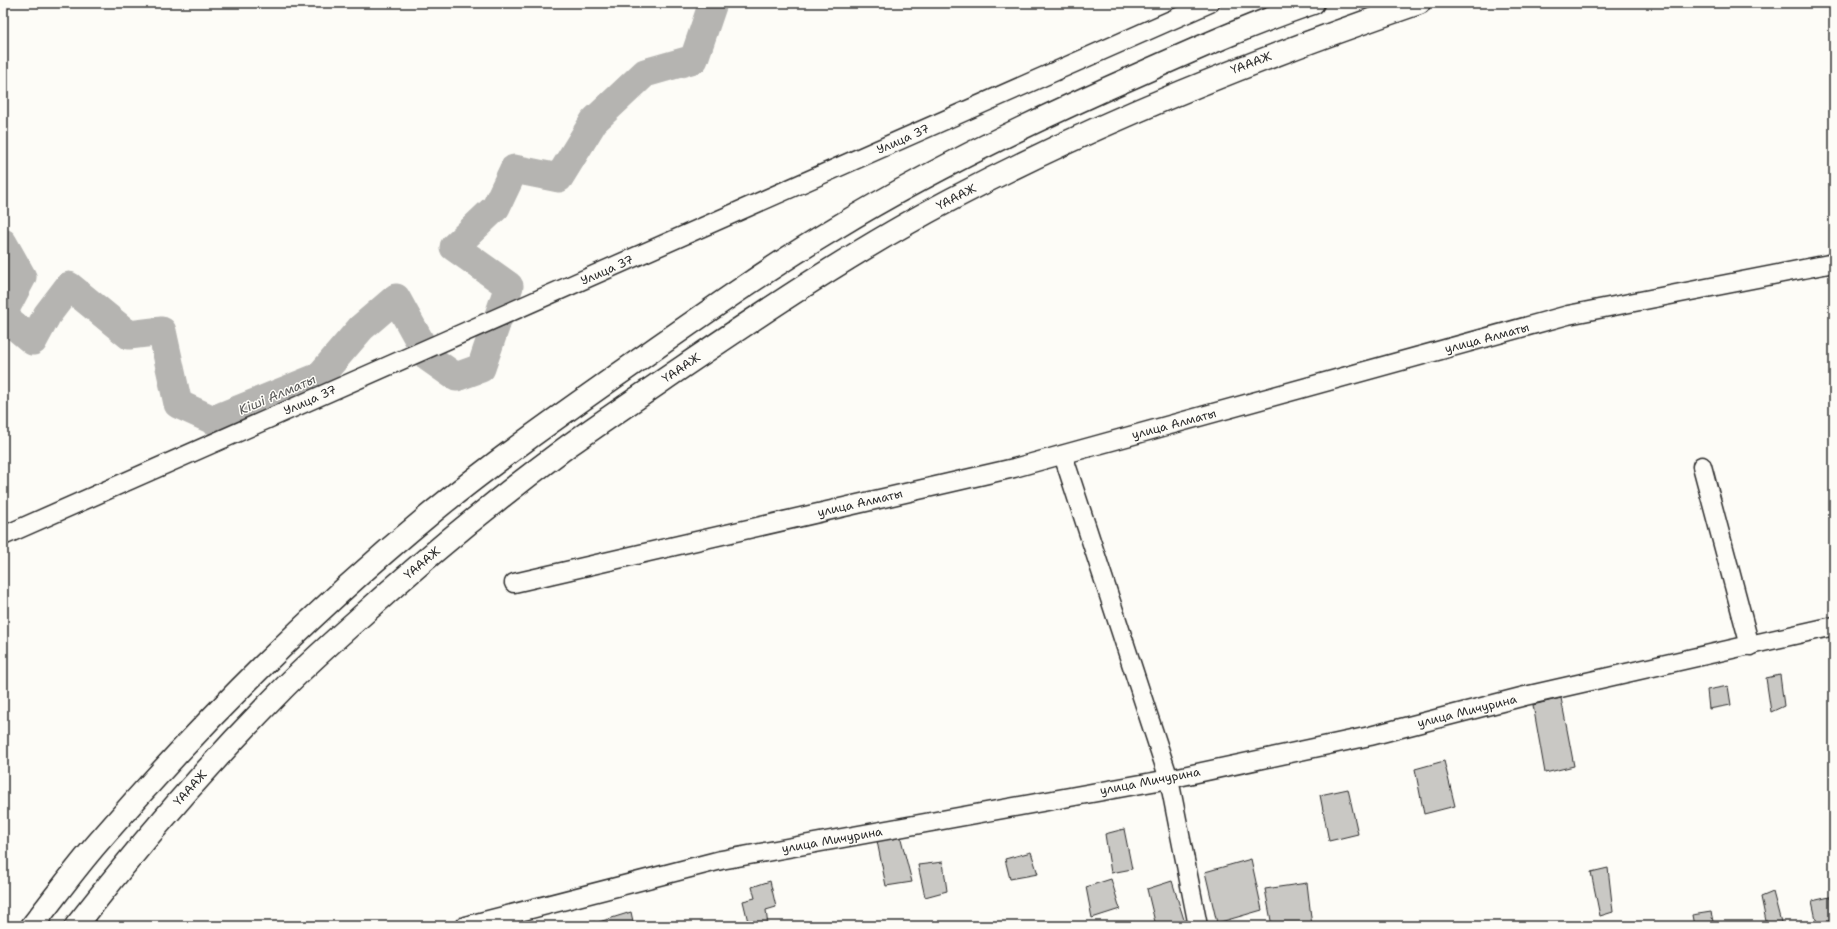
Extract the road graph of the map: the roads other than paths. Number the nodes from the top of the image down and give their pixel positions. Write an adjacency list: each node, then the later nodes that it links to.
1 (1210, 3): 7 (street, Улица 37)
2 (1313, 3): 12 (highway)
3 (1419, 3): 13 (highway, ҮАААЖ)
4 (1834, 263): 5 (street, улица Алматы)
5 (1063, 455): 8 (street, улица Алматы); 11 (street)
6 (1702, 466): 10 (street)
7 (3, 536)
8 (514, 583)
9 (1834, 626): 10 (street, улица Мичурина)
10 (1750, 646): 11 (street, улица Мичурина)
11 (1169, 779): 14 (street, улица Мичурина); 15 (street)
12 (32, 926)
13 (76, 926)
14 (465, 926)
15 (1198, 926)

